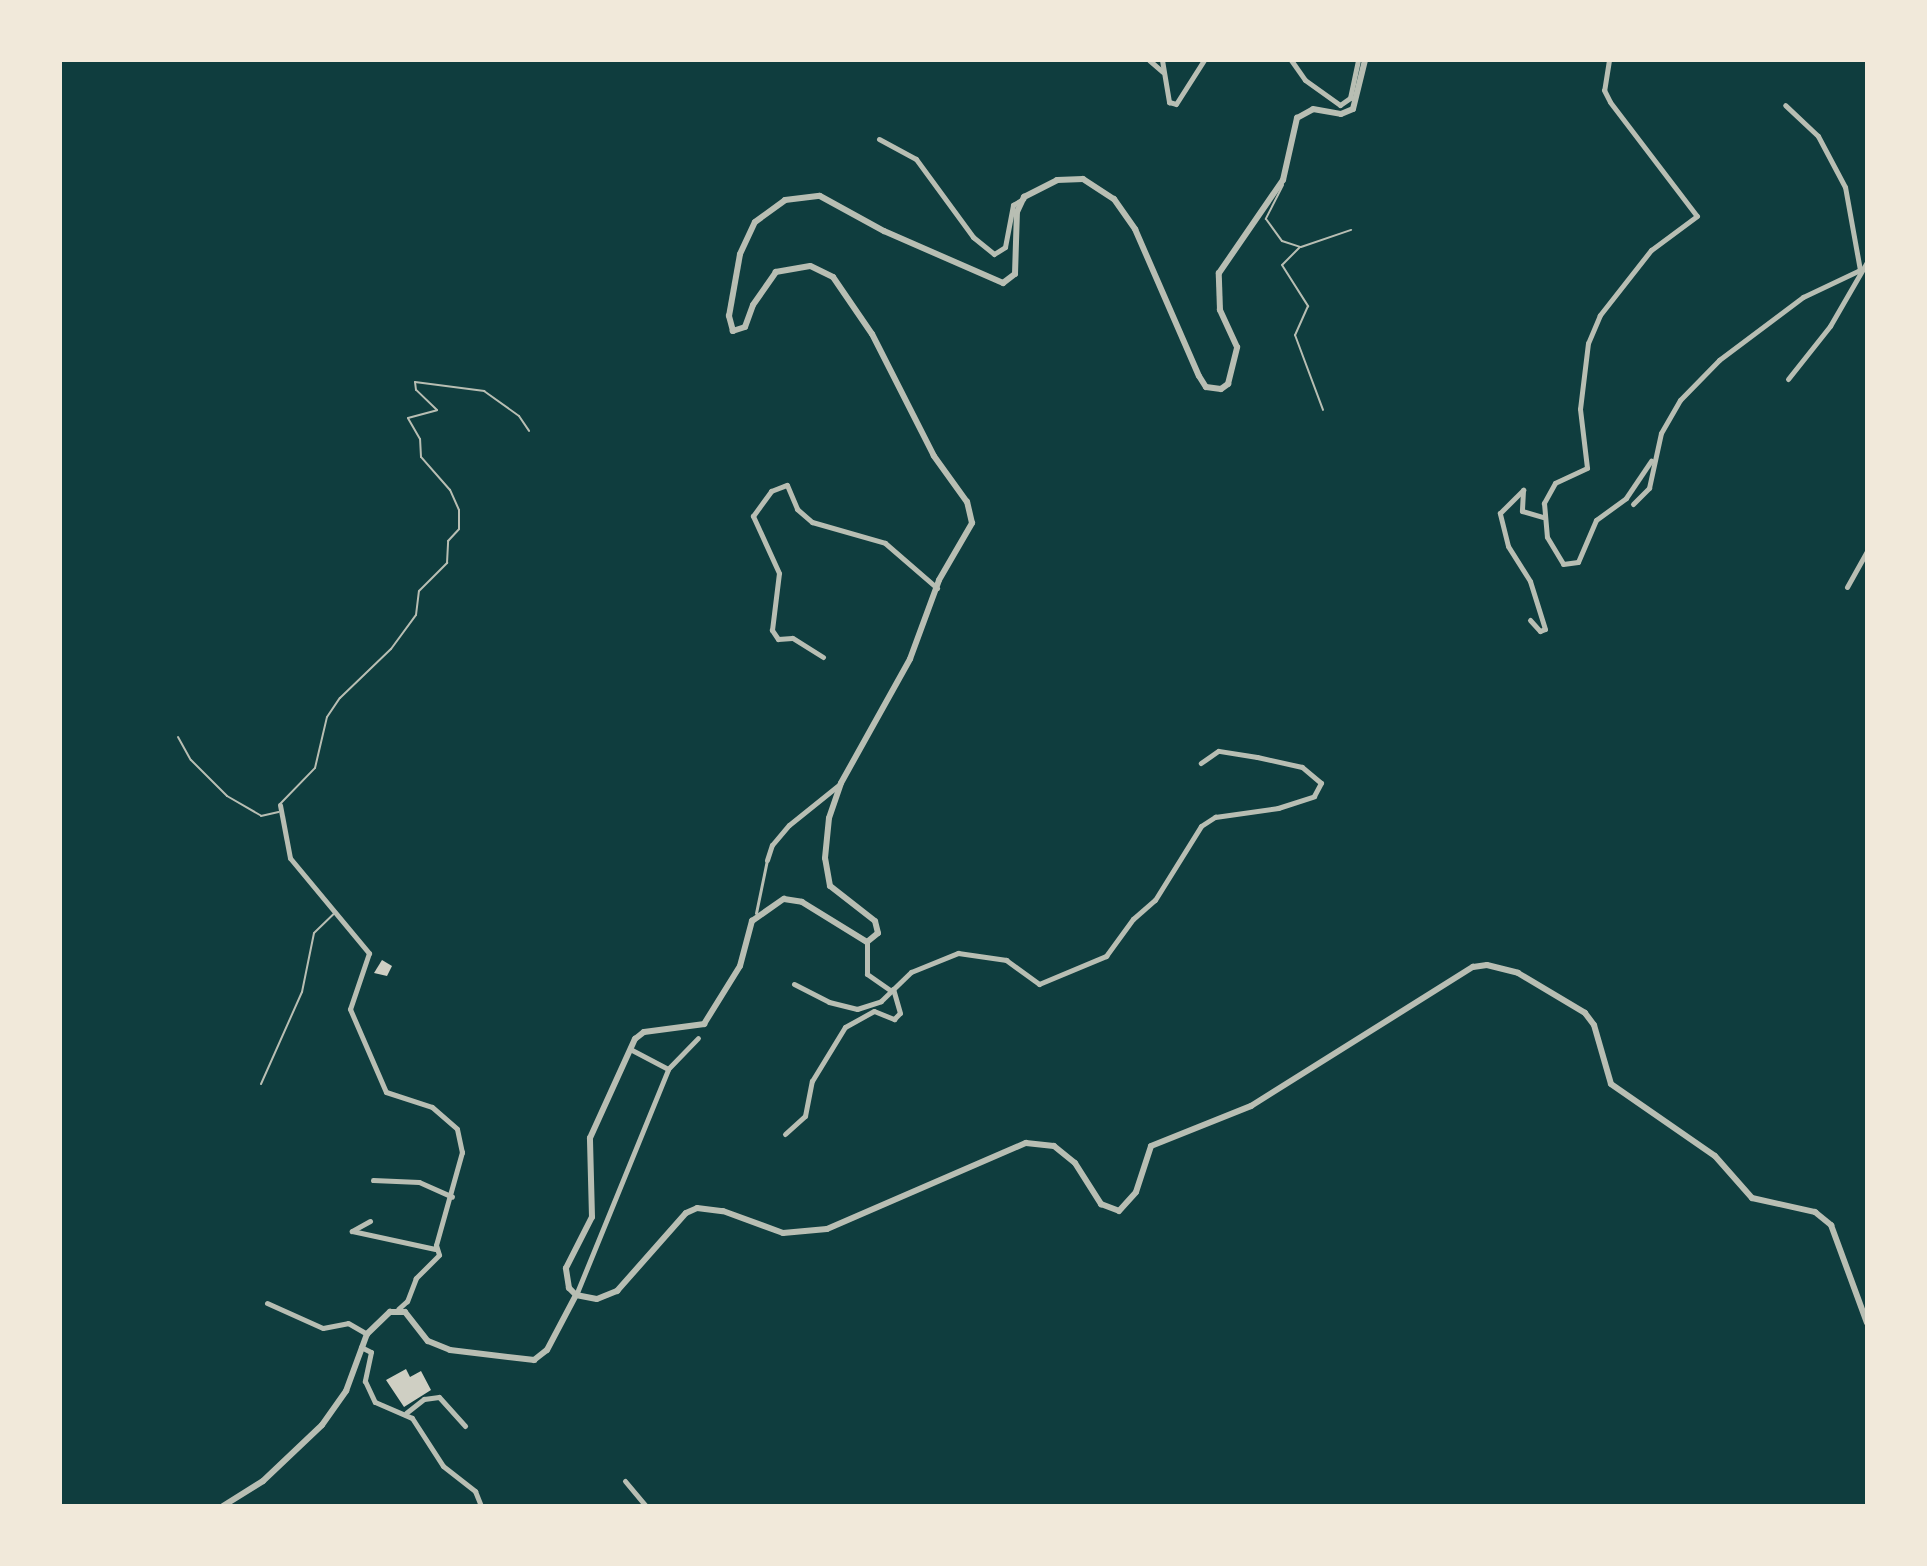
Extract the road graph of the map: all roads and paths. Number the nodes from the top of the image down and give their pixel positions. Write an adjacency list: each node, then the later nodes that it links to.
1 (1149, 60): 8 (street)
2 (1162, 60): 8 (street)
3 (1204, 60): 8 (street)
4 (1291, 60): 5 (street)
5 (1358, 60)
6 (1365, 60): 11 (street)
7 (1609, 60): 22 (street)
8 (1164, 73)
9 (1785, 105): 16 (street)
10 (879, 139): 12 (street)
11 (1283, 180): 12 (street); 14 (lane)
12 (1023, 199): 25 (street)
13 (1351, 230): 14 (lane)
14 (1300, 247): 18 (lane)
15 (1867, 262): 16 (street)
16 (1860, 270): 17 (street); 20 (street)
17 (1788, 379)
18 (1323, 410)
19 (529, 431): 31 (lane)
20 (1651, 461): 21 (street); 22 (street)
21 (1633, 504)
22 (1543, 517): 26 (street)
23 (1867, 551): 24 (street)
24 (1847, 587)
25 (937, 588): 27 (street); 30 (street)
26 (1530, 620)
27 (823, 657)
28 (178, 737): 31 (lane)
29 (1201, 763): 37 (street)
30 (841, 783): 32 (street); 35 (street)
31 (280, 808): 34 (street)
32 (767, 860): 33 (street)
33 (756, 913)
34 (334, 914): 41 (lane); 44 (street)
35 (867, 942): 37 (street); 39 (street)
36 (794, 984): 37 (street)
37 (891, 990): 42 (street)
38 (698, 1038): 40 (street)
39 (630, 1049): 40 (street); 47 (street)
40 (668, 1069): 47 (street)
41 (261, 1084)
42 (785, 1134)
43 (373, 1180): 44 (street)
44 (452, 1197): 46 (street)
45 (370, 1221): 46 (street)
46 (435, 1249): 49 (street)
47 (576, 1295): 49 (street); 50 (street)
48 (267, 1303): 51 (street)
49 (398, 1309): 51 (street)
50 (1867, 1323)
51 (367, 1334): 52 (street)
52 (360, 1346): 53 (street); 56 (street)
53 (406, 1413): 54 (street); 57 (street)
54 (465, 1426)
55 (625, 1481): 58 (street)
56 (223, 1506)
57 (481, 1506)
58 (646, 1506)

